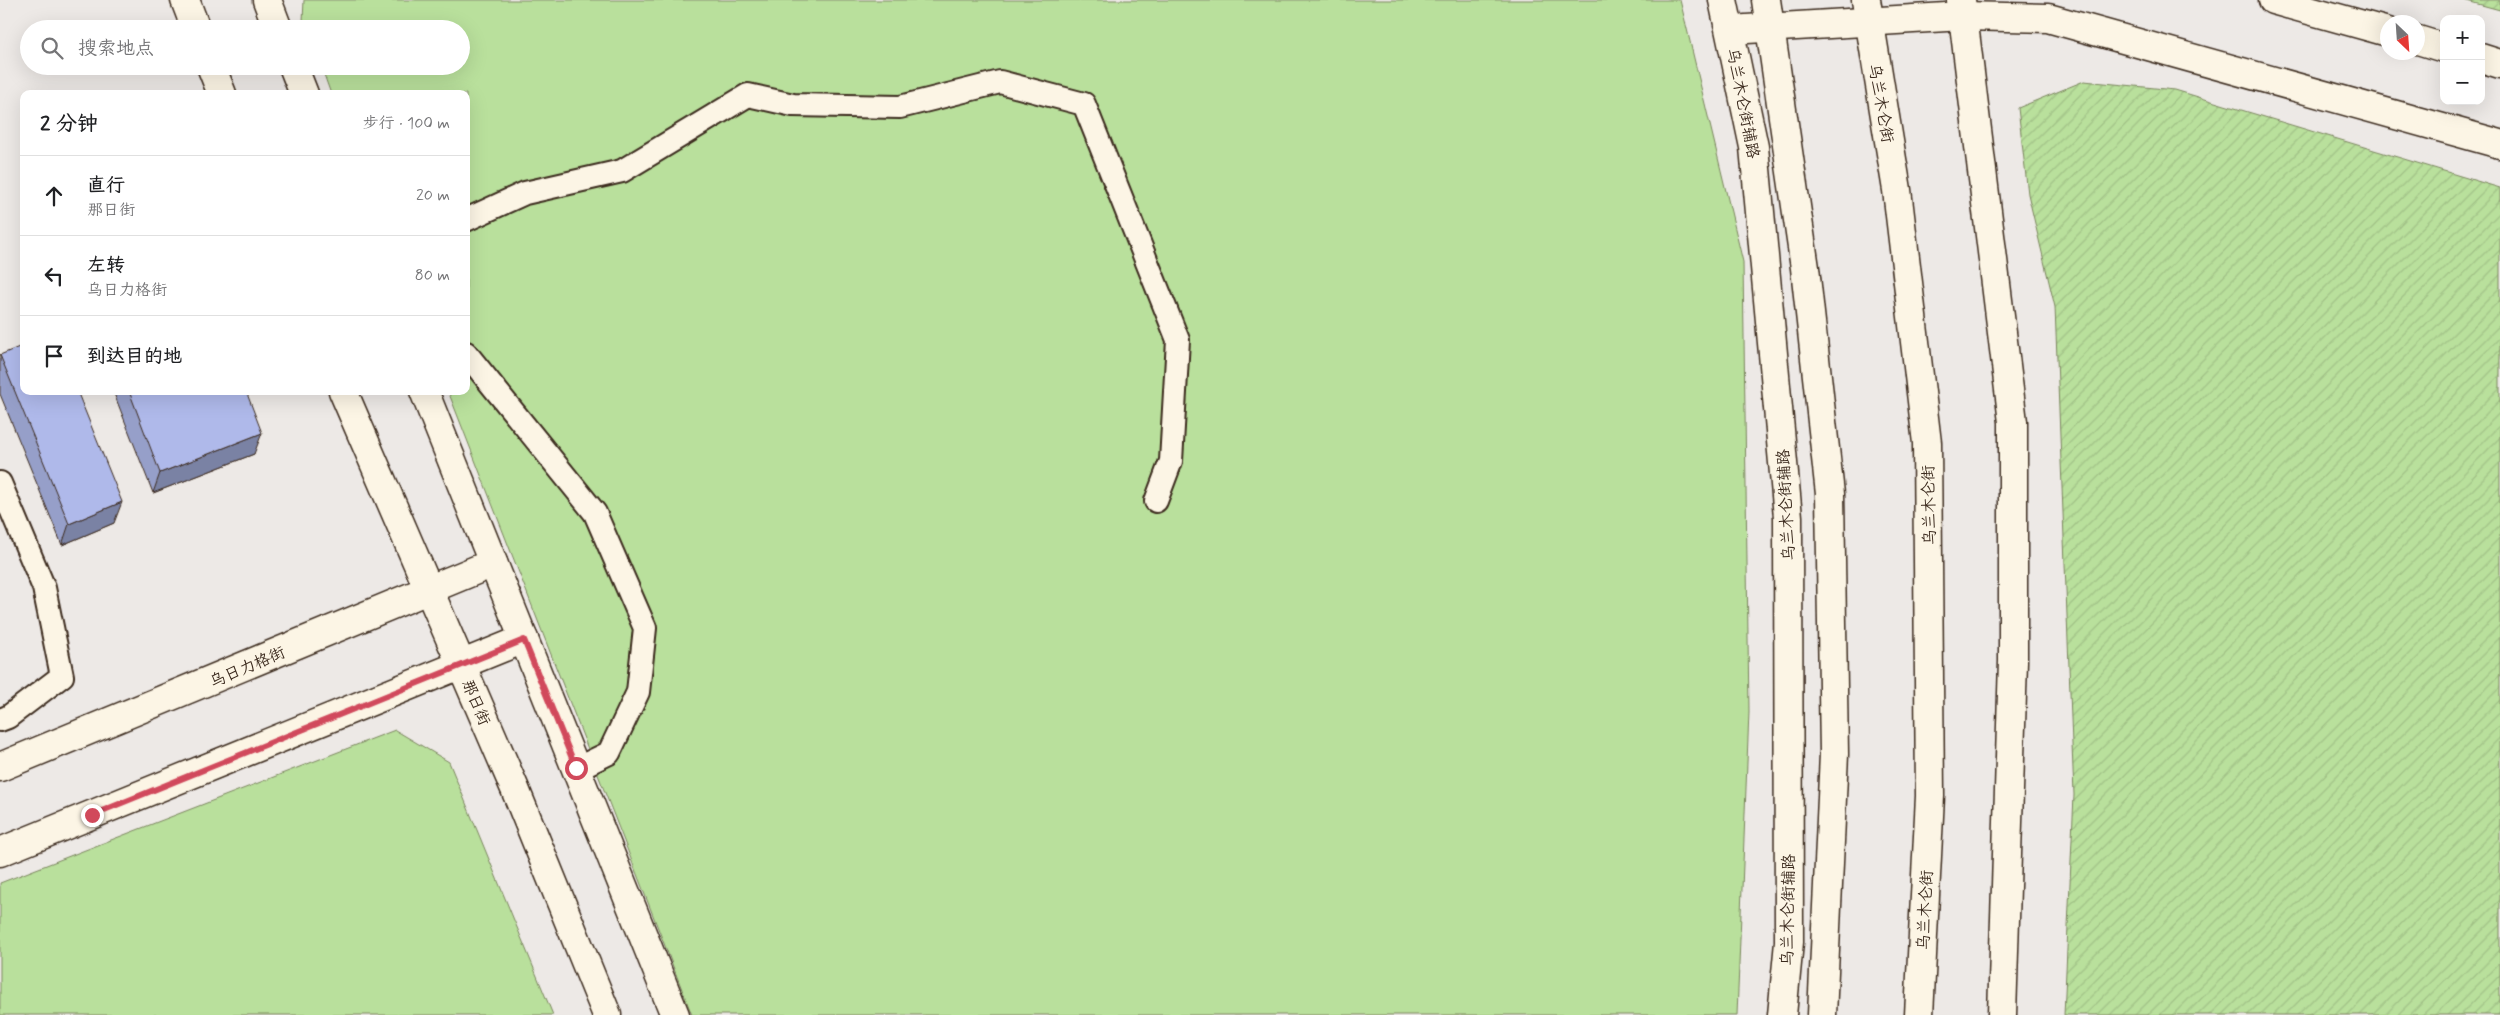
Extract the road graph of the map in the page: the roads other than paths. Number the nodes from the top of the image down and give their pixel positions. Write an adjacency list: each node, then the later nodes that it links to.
1 (185, 0): 8 (street)
2 (266, 0): 9 (street)
3 (1723, 0): 11 (street, 乌兰木仑街辅路)
4 (1766, 0): 10 (street)
5 (2273, 0): 12 (street)
6 (1962, 8): 7 (street); 21 (street); 41 (street)
7 (1867, 12): 10 (street); 40 (street, 乌兰木仑街)
8 (193, 20)
9 (274, 20)
10 (1770, 28): 11 (street); 39 (street)
11 (1730, 30): 38 (street, 乌兰木仑街辅路)
12 (2380, 30)
13 (2425, 42): 14 (street)
14 (2440, 47)
15 (2485, 59): 16 (street)
16 (2500, 64)
17 (215, 75): 19 (street)
18 (297, 75): 20 (street)
19 (220, 90)
20 (302, 90)
21 (2500, 144)
22 (470, 218): 27 (lane)
23 (470, 358): 34 (lane)
24 (345, 395): 29 (street, 那日街)
25 (426, 395): 28 (street)
26 (0, 483): 32 (lane)
27 (1156, 501)
28 (493, 563): 29 (street, 乌日力格街); 30 (street)
29 (429, 590): 31 (street, 那日街); 33 (street, 乌日力格街)
30 (524, 640): 31 (street); 34 (street)
31 (461, 664): 35 (street); 36 (street, 那日街)
32 (0, 720)
33 (0, 767)
34 (576, 768): 37 (street)
35 (0, 852)
36 (607, 1015)
37 (675, 1015)
38 (1782, 1015)
39 (1822, 1015)
40 (1919, 1015)
41 (2002, 1015)

